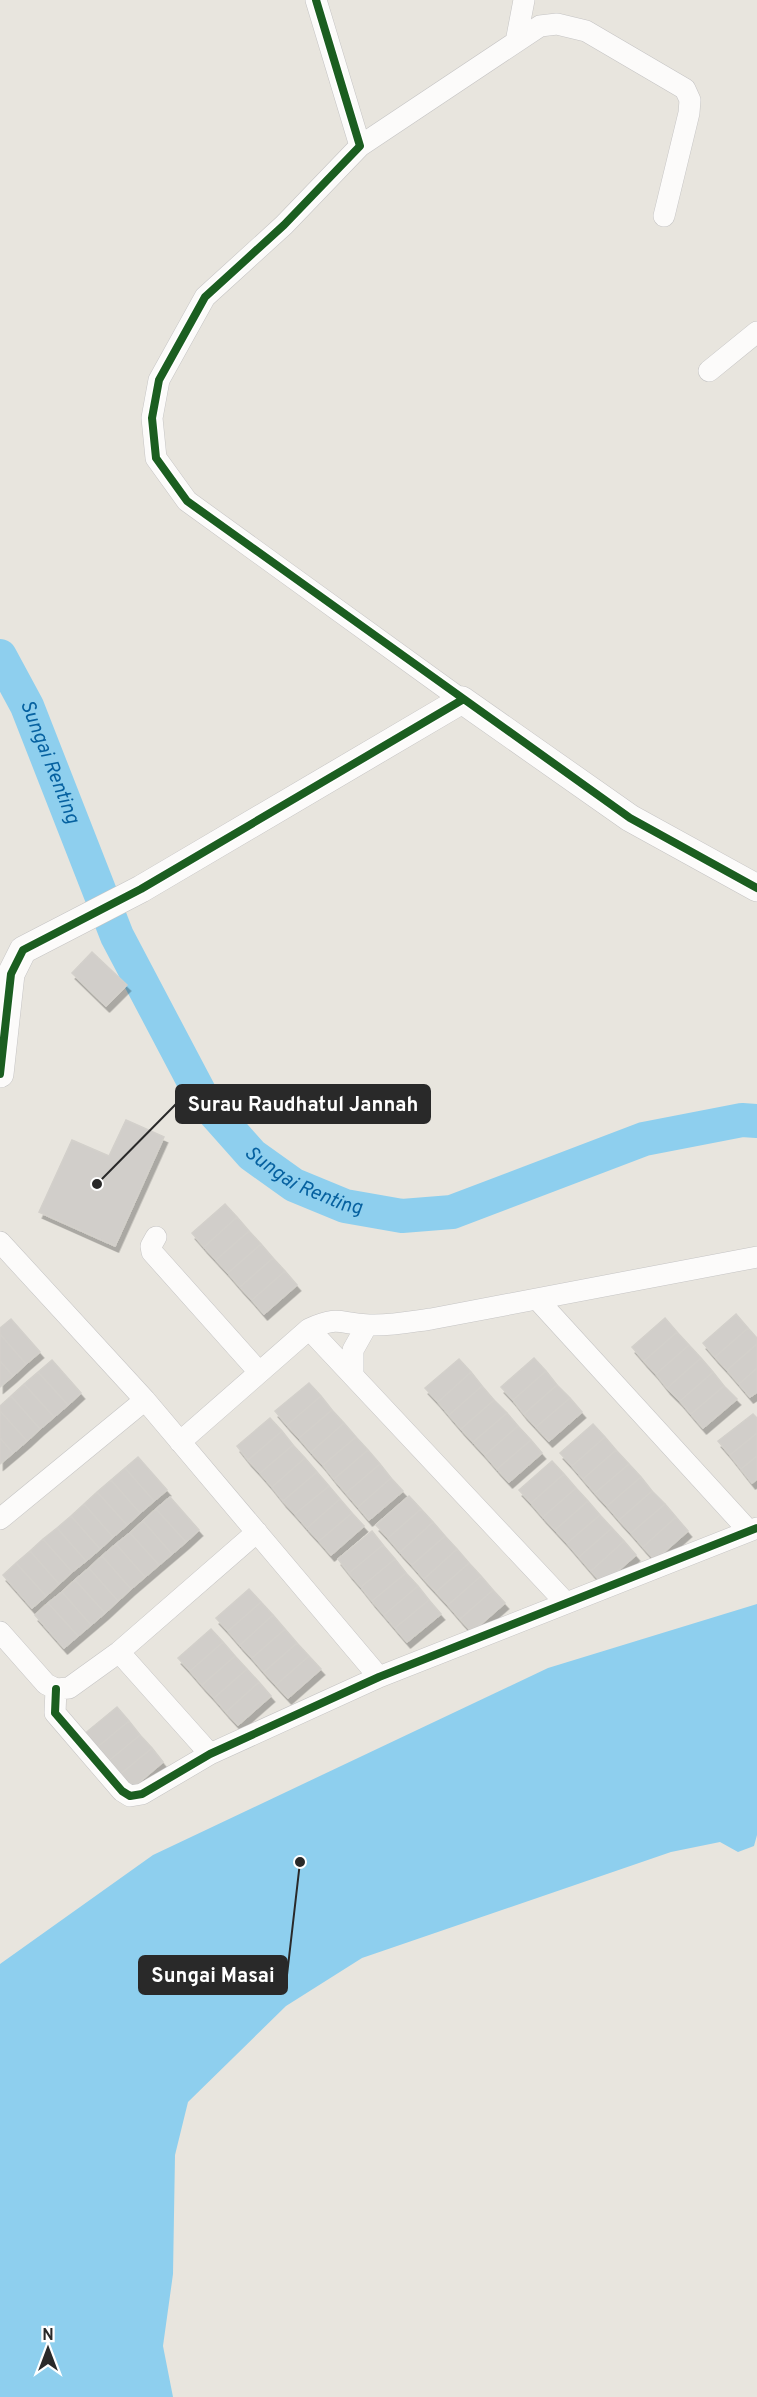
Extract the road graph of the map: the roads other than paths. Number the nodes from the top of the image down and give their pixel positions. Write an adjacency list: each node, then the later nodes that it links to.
1 (316, 0): 4 (street)
2 (524, 0): 3 (street)
3 (516, 42): 4 (street); 5 (street)
4 (360, 146): 8 (street)
5 (664, 216)
6 (757, 332): 7 (street)
7 (709, 371)
8 (462, 700): 9 (street); 10 (street)
9 (757, 888)
10 (0, 1074)
11 (156, 1237): 17 (street)
12 (0, 1242): 19 (street)
13 (755, 1261): 14 (street)
14 (537, 1299): 15 (street); 22 (street)
15 (367, 1325): 16 (street); 18 (street)
16 (309, 1329): 17 (street); 18 (street)
17 (259, 1372): 20 (street)
18 (353, 1375): 24 (street)
19 (145, 1400): 20 (street); 21 (street)
20 (180, 1442): 23 (street)
21 (0, 1519)
22 (753, 1529): 24 (street)
23 (257, 1532): 26 (street); 27 (street)
24 (566, 1603): 27 (street)
25 (0, 1632): 28 (street)
26 (119, 1652): 28 (street); 29 (street)
27 (379, 1677): 29 (street)
28 (56, 1689): 29 (street)
29 (210, 1754)

